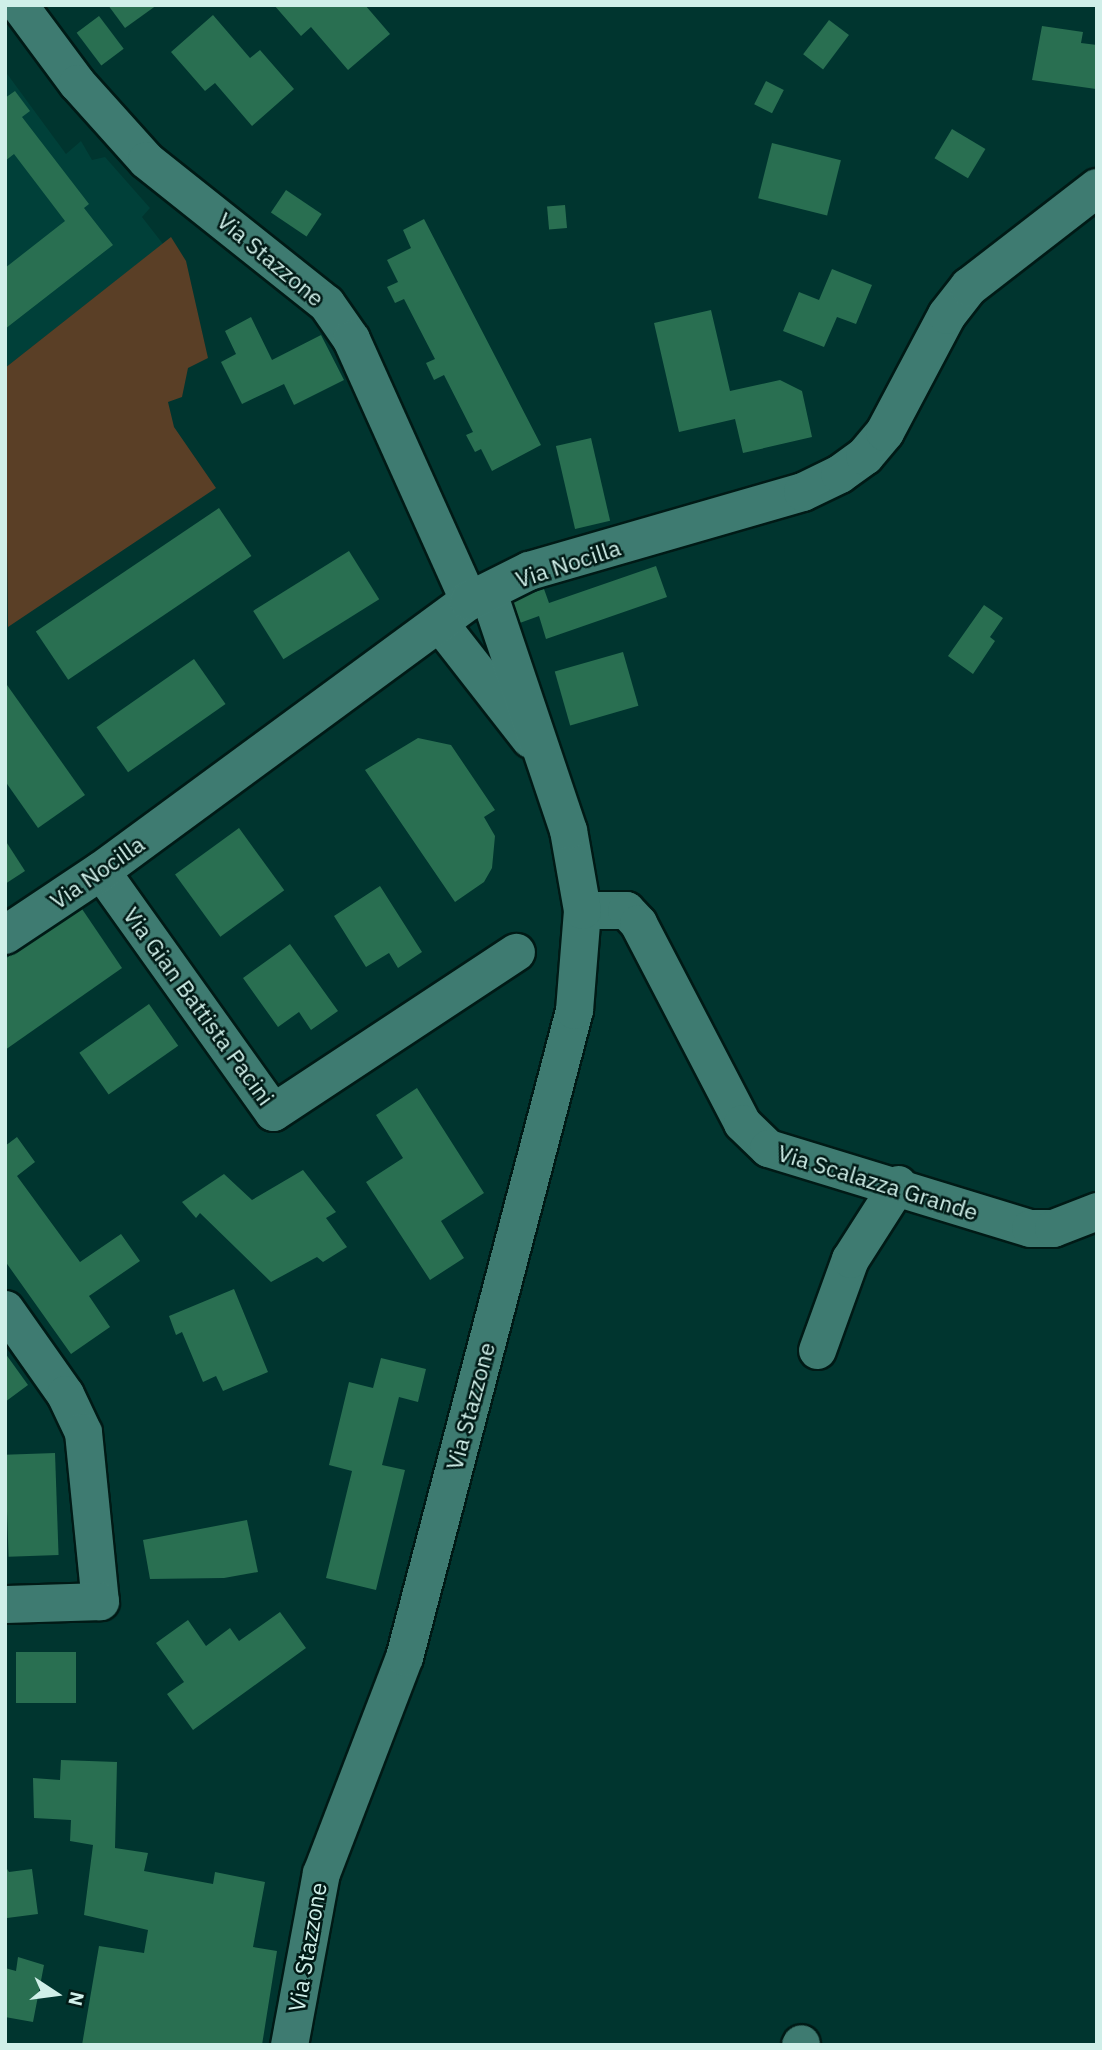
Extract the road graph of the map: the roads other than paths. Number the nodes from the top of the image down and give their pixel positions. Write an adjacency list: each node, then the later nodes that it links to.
1 (19, 5): 3 (street, Via Stazzone)
2 (1097, 188): 3 (street, Via Nocilla)
3 (479, 596): 4 (street, Via Nocilla); 5 (street, Via Stazzone)
4 (440, 624): 5 (street); 6 (street, Via Nocilla)
5 (545, 758): 7 (street, Via Stazzone)
6 (101, 870): 8 (street, Via Nocilla); 9 (street, Via Gian Battista Pacini)
7 (582, 910): 10 (street, Via Scalazza Grande); 15 (street, Via Stazzone)
8 (5, 934)
9 (516, 952)
10 (898, 1184): 11 (street, Via Scalazza Grande); 13 (street)
11 (1097, 1211)
12 (5, 1309): 14 (street)
13 (817, 1350)
14 (5, 1605)
15 (289, 2045)

